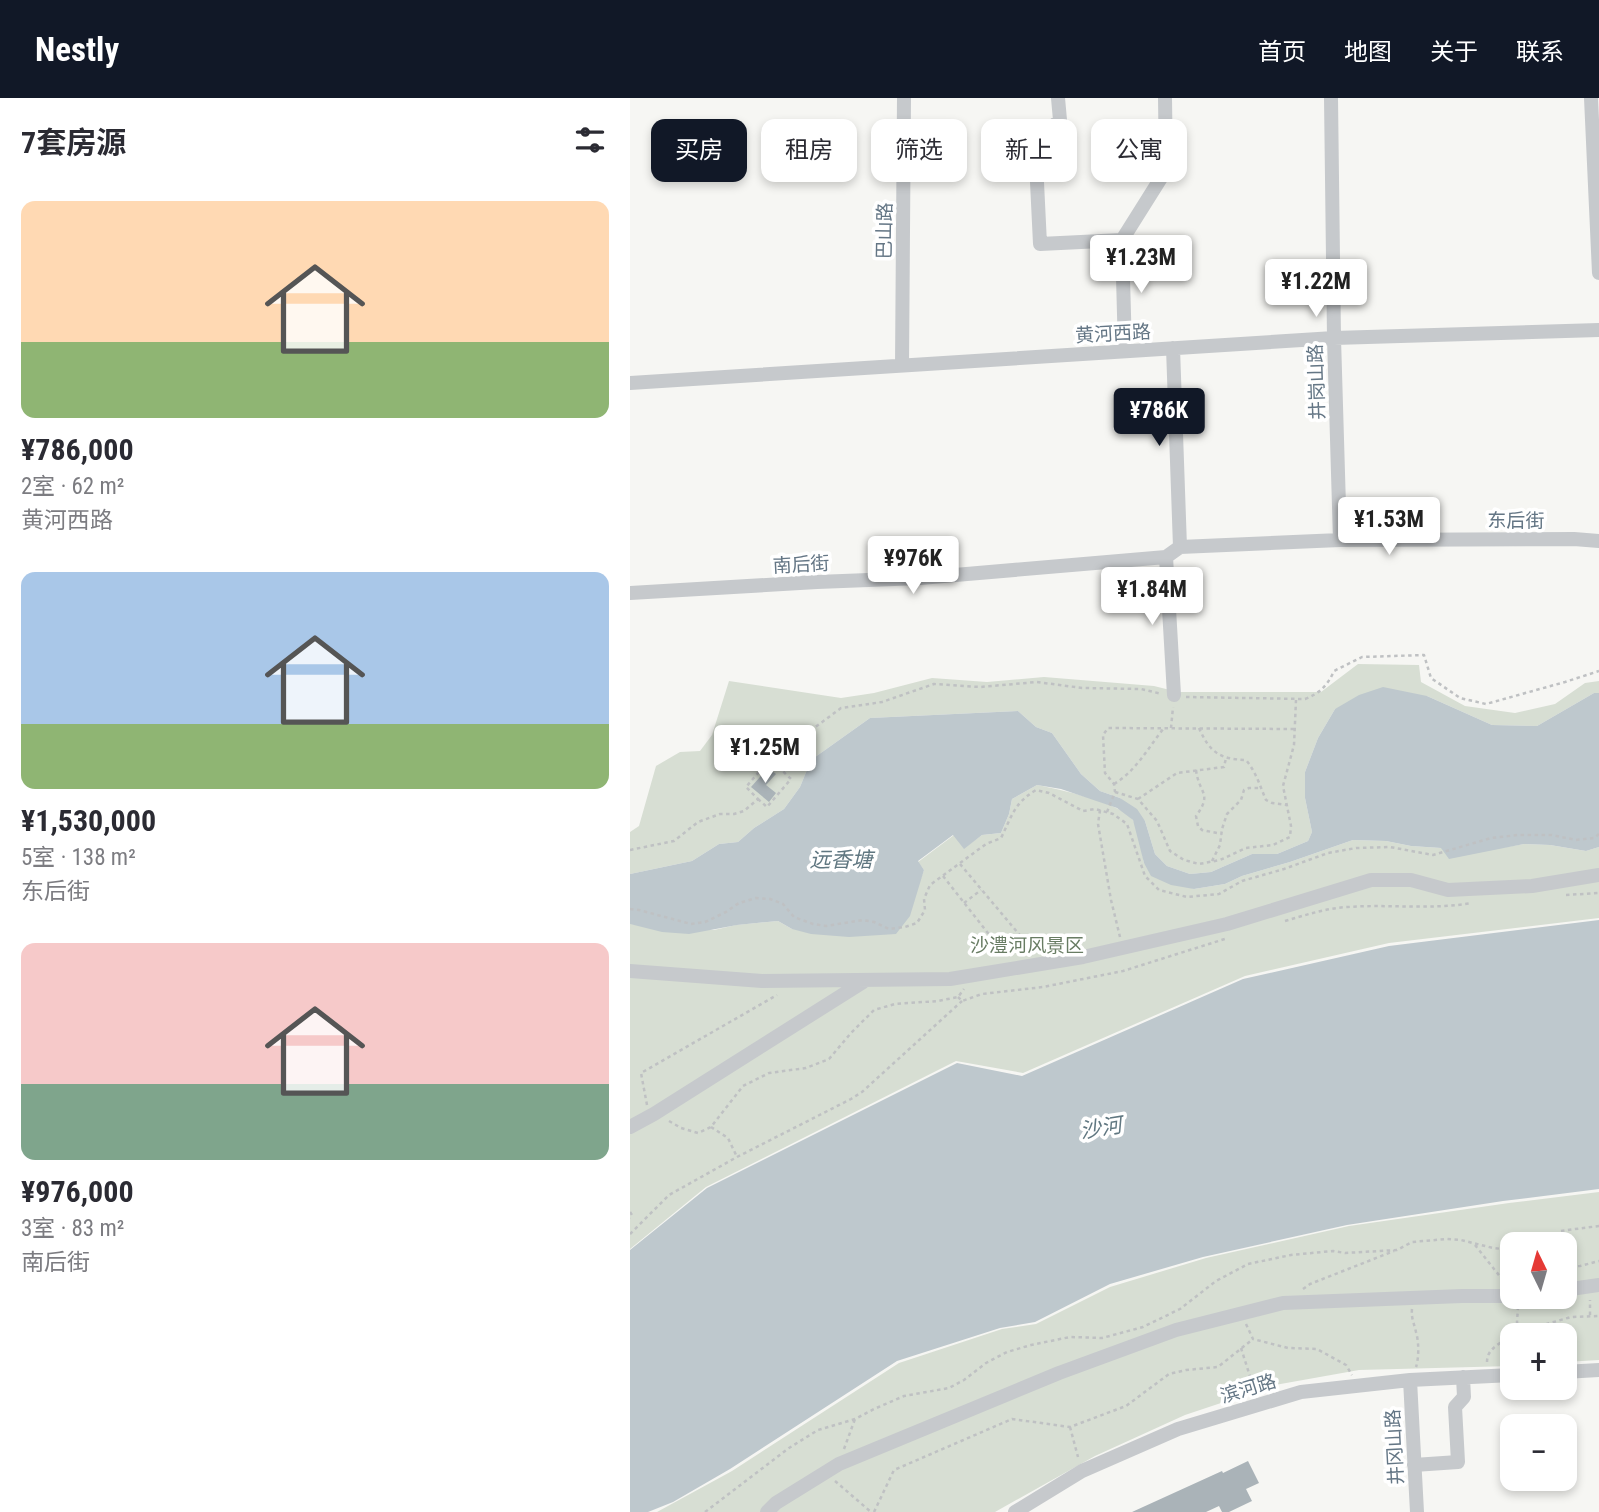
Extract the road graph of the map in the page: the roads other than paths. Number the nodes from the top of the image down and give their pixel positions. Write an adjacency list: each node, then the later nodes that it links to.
1 (904, 98): 12 (street, 巴山路)
2 (1059, 98): 6 (street)
3 (1165, 98): 6 (street)
4 (1331, 98): 9 (street, 井岗山路)
5 (1591, 98): 7 (street)
6 (1122, 240): 11 (street)
7 (1599, 273)
8 (1599, 330): 9 (street, 黄河西路)
9 (1334, 338): 10 (street, 黄河西路); 14 (street, 井岗山路)
10 (1173, 348): 11 (street, 黄河西路); 16 (street)
11 (1125, 351): 12 (street, 黄河西路)
12 (902, 365): 13 (street, 黄河西路)
13 (630, 383)
14 (1340, 540): 15 (street, 东后街); 16 (street, 东后街)
15 (1599, 541)
16 (1180, 547): 17 (street)
17 (1166, 557): 18 (street, 南后街); 19 (street)
18 (630, 593)
19 (1174, 695)
20 (1599, 875): 22 (street)
21 (630, 971): 22 (street)
22 (864, 981): 23 (street)
23 (630, 1127)
24 (1595, 1286): 25 (street)
25 (1577, 1288)
26 (1500, 1295): 33 (street)
27 (1599, 1370): 28 (street)
28 (1577, 1371)
29 (1500, 1376): 30 (street, 滨河路)
30 (1463, 1377): 31 (street, 滨河路); 32 (street)
31 (1410, 1380): 32 (street, 井冈山路); 34 (street, 滨河路)
32 (1414, 1465): 35 (street, 井冈山路)
33 (767, 1512)
34 (1015, 1512)
35 (1417, 1512)

